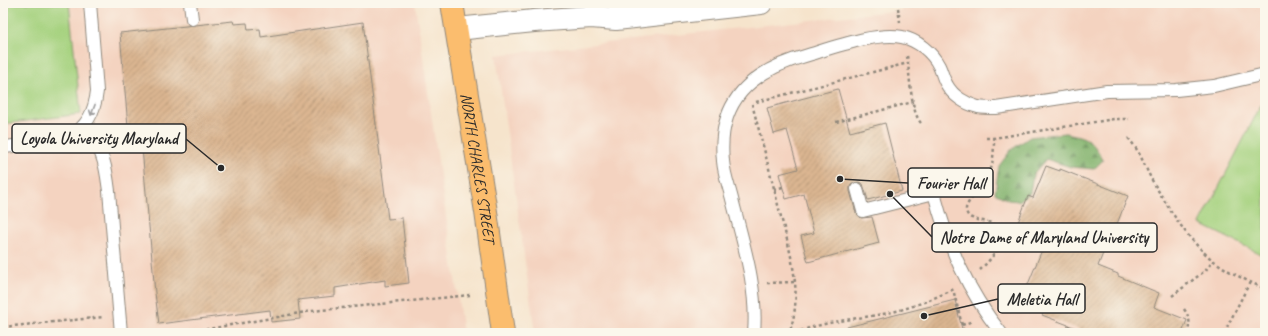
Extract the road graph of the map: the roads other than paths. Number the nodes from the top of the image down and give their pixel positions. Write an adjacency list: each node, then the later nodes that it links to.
1 (90, 3): 8 (lane, one-way to 8)
2 (190, 3): 5 (lane)
3 (452, 3): 6 (main road, NORTH CHARLES STREET)
4 (761, 3): 6 (street)
5 (192, 19)
6 (457, 30): 12 (main road, NORTH CHARLES STREET)
7 (1265, 74): 13 (lane)
8 (84, 127): 9 (lane); 11 (lane)
9 (3, 147)
10 (857, 189): 14 (lane)
11 (121, 333)
12 (503, 333)
13 (754, 333)
14 (1001, 333)

